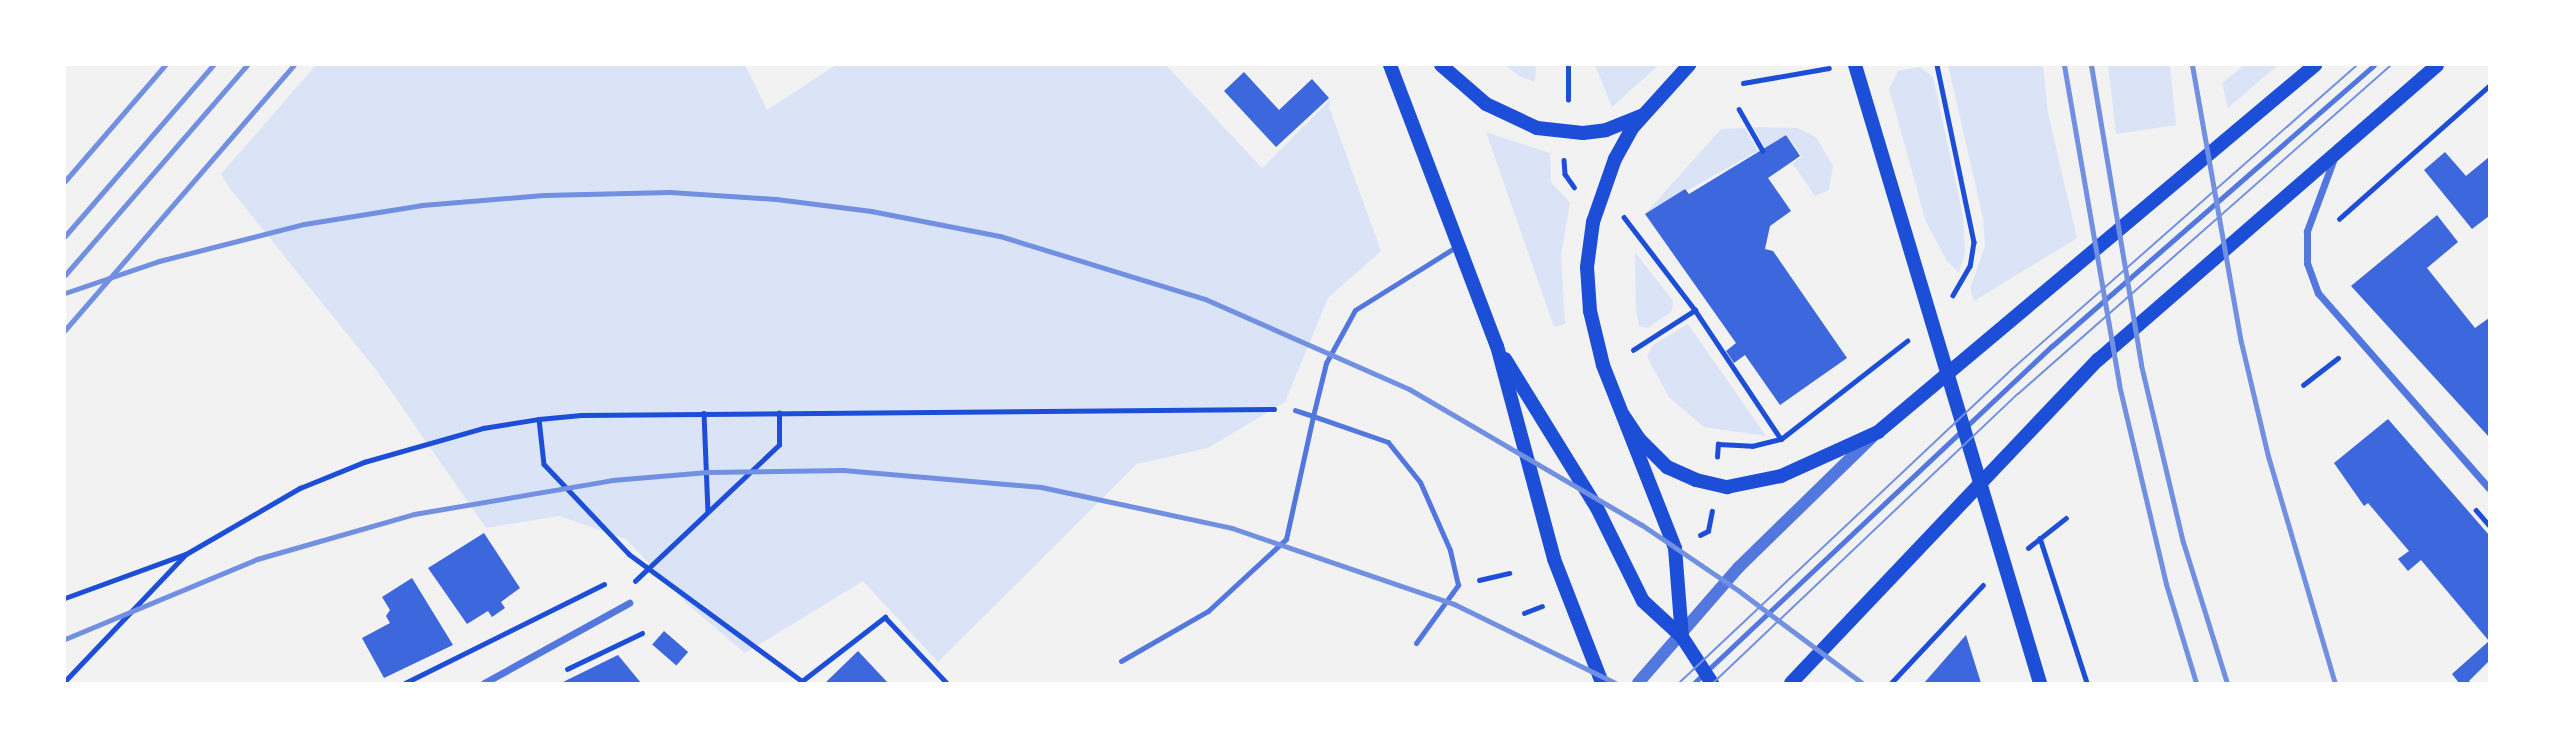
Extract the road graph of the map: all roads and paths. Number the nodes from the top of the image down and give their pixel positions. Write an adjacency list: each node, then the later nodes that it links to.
1 (1390, 65): 21 (main road)
2 (1441, 65): 14 (main road)
3 (1568, 65): 12 (path)
4 (1689, 65): 14 (main road)
5 (1855, 65): 70 (main road)
6 (2315, 65): 33 (main road)
7 (2374, 65): 60 (lane)
8 (2437, 65): 17 (main road)
9 (1832, 67): 10 (path)
10 (1743, 83)
11 (2489, 86): 20 (path)
12 (1568, 100)
13 (1739, 109): 16 (path)
14 (1645, 113): 30 (main road)
15 (1563, 150): 18 (path)
16 (1763, 151)
17 (2335, 155): 37 (street); 68 (main road)
18 (1578, 193)
19 (1628, 222): 22 (path)
20 (2335, 223)
21 (1456, 247): 23 (main road); 31 (lane)
22 (1695, 310): 24 (path); 34 (path)
23 (1497, 346): 56 (main road); 65 (main road)
24 (1633, 350)
25 (2338, 358): 26 (path)
26 (2302, 385)
27 (1295, 410): 28 (path); 31 (lane)
28 (779, 413): 29 (path); 38 (path)
29 (704, 414): 32 (path); 38 (path)
30 (1623, 415): 33 (main road); 56 (main road)
31 (1313, 416): 57 (lane); 58 (lane)
32 (539, 419): 43 (path); 45 (path)
33 (1878, 432): 56 (street)
34 (1782, 439)
35 (1718, 444): 36 (path)
36 (1717, 455)
37 (2489, 488)
38 (708, 511): 45 (path)
39 (1712, 512): 41 (path)
40 (2066, 518): 42 (path)
41 (1708, 531)
42 (2040, 538): 44 (path); 71 (path)
43 (186, 554): 51 (path); 61 (path)
44 (2020, 554)
45 (647, 569): 50 (path); 64 (path)
46 (1509, 573): 48 (path)
47 (1991, 578): 69 (path)
48 (1483, 579)
49 (604, 583): 62 (path)
50 (626, 591)
51 (65, 598)
52 (629, 603): 63 (street)
53 (1536, 608): 54 (path)
54 (1524, 612)
55 (642, 633): 59 (path)
56 (1682, 637): 60 (main road); 66 (street)
57 (1416, 643)
58 (1121, 661)
59 (561, 672)
60 (1709, 678): 67 (lane)
61 (65, 681)
62 (405, 683)
63 (484, 683)
64 (947, 683)
65 (1602, 683)
66 (1638, 683)
67 (1693, 683)
68 (1791, 683)
69 (1891, 683)
70 (2040, 683)
71 (2087, 683)

